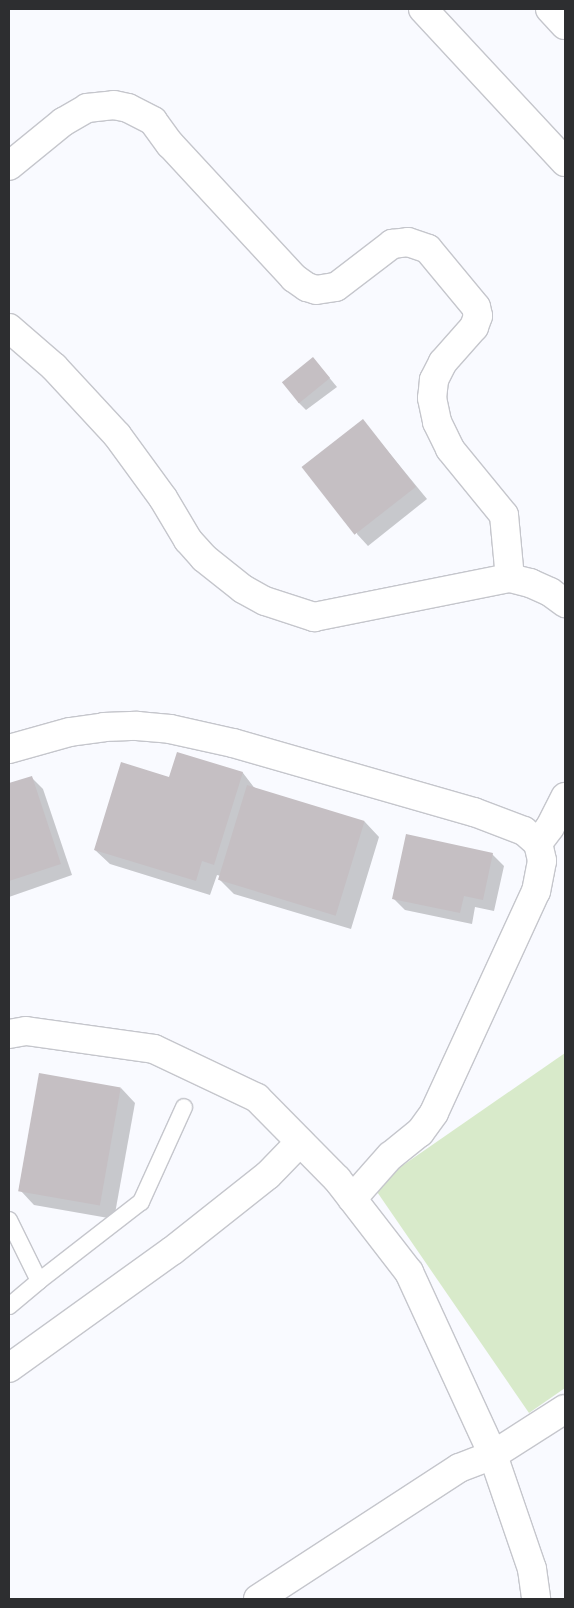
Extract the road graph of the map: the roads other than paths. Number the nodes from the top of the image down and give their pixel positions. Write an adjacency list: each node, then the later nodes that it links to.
1 (423, 9): 4 (main road)
2 (550, 9): 3 (main road)
3 (565, 25)
4 (565, 162)
5 (9, 166): 7 (main road)
6 (9, 328): 7 (main road)
7 (510, 578): 8 (main road)
8 (565, 603)
9 (9, 749): 11 (main road)
10 (565, 797): 11 (main road)
11 (538, 843): 15 (main road)
12 (9, 1034): 14 (main road)
13 (184, 1107): 17 (lane)
14 (300, 1142): 15 (main road); 19 (main road)
15 (352, 1199): 21 (main road)
16 (9, 1220): 17 (lane)
17 (39, 1281): 18 (lane)
18 (9, 1306)
19 (9, 1368)
20 (565, 1409): 21 (main road)
21 (493, 1455): 22 (main road); 23 (main road)
22 (258, 1599)
23 (536, 1599)

